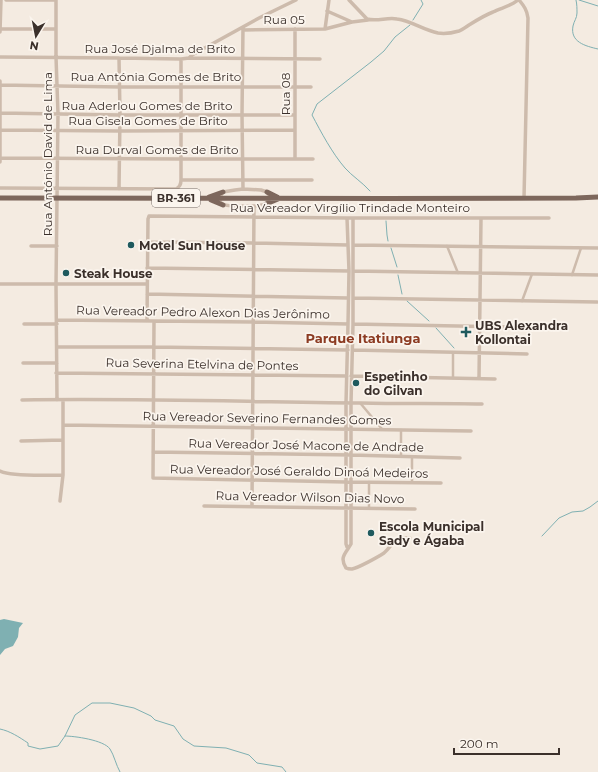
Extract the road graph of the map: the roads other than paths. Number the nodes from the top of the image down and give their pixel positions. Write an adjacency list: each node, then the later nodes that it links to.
1 (0, 0): 11 (street)
2 (6, 0): 3 (street)
3 (56, 0): 12 (street, Rua António David de Lima)
4 (296, 0): 13 (street)
5 (329, 0): 8 (street)
6 (349, 0): 9 (street)
7 (518, 0): 9 (street, Rua 05); 69 (street)
8 (327, 11): 10 (street); 14 (street)
9 (371, 20): 10 (street, Rua 05)
10 (352, 22): 14 (street, Rua 05)
11 (0, 29): 12 (street); 16 (street)
12 (56, 29): 18 (street, Rua António David de Lima)
13 (242, 29): 15 (street, Rua 05); 20 (street); 21 (street)
14 (325, 29): 15 (street, Rua 05)
15 (295, 30): 22 (street, Rua 08)
16 (0, 32)
17 (0, 57): 18 (street, Rua José Djalma de Brito)
18 (56, 57): 19 (street, Rua José Djalma de Brito); 27 (street, Rua António David de Lima)
19 (119, 58): 24 (street, Rua José Djalma de Brito); 30 (street)
20 (189, 58): 21 (street, Rua José Djalma de Brito); 24 (street, Rua José Djalma de Brito)
21 (242, 58): 22 (street, Rua José Djalma de Brito); 28 (street)
22 (295, 58): 23 (street, Rua José Djalma de Brito); 29 (street, Rua 08)
23 (320, 58)
24 (181, 59): 31 (street)
25 (0, 81): 26 (street)
26 (0, 86): 27 (street, Rua Antónia Gomes de Brito); 33 (street)
27 (57, 86): 30 (street, Rua Antónia Gomes de Brito); 34 (street, Rua António David de Lima)
28 (242, 86): 29 (street, Rua Antónia Gomes de Brito); 31 (street, Rua Antónia Gomes de Brito); 37 (street)
29 (294, 86): 32 (street, Rua Antónia Gomes de Brito); 38 (street, Rua 08)
30 (120, 87): 31 (street, Rua Antónia Gomes de Brito); 35 (street)
31 (181, 87): 36 (street)
32 (311, 87)
33 (0, 113): 34 (street, Rua Aderlou Gomes de Brito); 39 (street)
34 (58, 114): 35 (street, Rua Aderlou Gomes de Brito); 40 (street, Rua António David de Lima)
35 (120, 115): 36 (street, Rua Aderlou Gomes de Brito); 43 (street)
36 (181, 115): 37 (street, Rua Aderlou Gomes de Brito); 41 (street)
37 (242, 115): 38 (street, Rua Aderlou Gomes de Brito); 44 (street)
38 (294, 115): 42 (street, Rua 08)
39 (0, 130): 40 (street, Rua Gisela Gomes de Brito); 45 (street)
40 (57, 130): 43 (street, Rua Gisela Gomes de Brito); 47 (street, Rua António David de Lima)
41 (181, 130): 43 (street, Rua Gisela Gomes de Brito); 44 (street, Rua Gisela Gomes de Brito); 51 (street)
42 (295, 130): 44 (street, Rua Gisela Gomes de Brito); 50 (street, Rua 08)
43 (120, 131): 48 (street)
44 (242, 131): 49 (street)
45 (0, 158): 47 (street, Rua Durval Gomes de Brito); 52 (street)
46 (313, 158): 50 (street, Rua Durval Gomes de Brito)
47 (57, 159): 48 (street, Rua Durval Gomes de Brito); 57 (street, Rua António David de Lima)
48 (120, 159): 51 (street, Rua Durval Gomes de Brito); 58 (street)
49 (243, 159): 50 (street, Rua Durval Gomes de Brito); 51 (street, Rua Durval Gomes de Brito); 54 (street)
50 (295, 159)
51 (181, 160): 53 (street)
52 (0, 162)
53 (181, 180): 54 (street); 58 (street)
54 (243, 180): 55 (street); 59 (street)
55 (312, 180)
56 (0, 188): 57 (street)
57 (57, 188): 58 (street); 64 (street, Rua António David de Lima)
58 (119, 189)
59 (243, 189): 60 (street); 61 (street)
60 (223, 192): 65 (main road); 66 (street)
61 (267, 192): 67 (street); 68 (main road)
62 (598, 197): 69 (main road, BR-361)
63 (0, 198): 64 (main road, BR-361)
64 (57, 198): 65 (main road, BR-361); 83 (street, Rua António David de Lima)
65 (207, 198): 66 (main road, BR-361); 71 (main road)
66 (220, 198): 67 (main road, BR-361); 71 (street)
67 (269, 198): 68 (main road, BR-361); 70 (street)
68 (281, 198): 69 (main road, BR-361); 70 (main road)
69 (524, 198)
70 (266, 204): 72 (street)
71 (223, 205): 72 (street)
72 (254, 206): 73 (street)
73 (254, 217): 74 (street, Rua Vereador Virgílio Trindade Monteiro); 78 (street, Rua Vereador Virgílio Trindade Monteiro); 79 (street)
74 (347, 218): 75 (street, Rua Vereador Virgílio Trindade Monteiro); 80 (street)
75 (353, 218): 76 (street, Rua Vereador Virgílio Trindade Monteiro); 81 (street)
76 (481, 218): 77 (street, Rua Vereador Virgílio Trindade Monteiro); 85 (street)
77 (549, 218)
78 (147, 242): 79 (street); 88 (street)
79 (254, 243): 80 (street); 89 (street)
80 (348, 245): 90 (street)
81 (353, 245): 84 (street); 91 (street)
82 (31, 246): 83 (street)
83 (57, 246): 99 (street, Rua António David de Lima)
84 (447, 246): 85 (street); 92 (street)
85 (480, 246): 86 (street); 93 (street)
86 (581, 248): 87 (street); 95 (street)
87 (598, 248)
88 (147, 268): 89 (street); 98 (street)
89 (253, 269): 90 (street); 101 (street)
90 (348, 271): 102 (street)
91 (353, 271): 92 (street); 103 (street)
92 (458, 273): 93 (street)
93 (480, 274): 94 (street); 104 (street)
94 (532, 274): 95 (street); 105 (street)
95 (572, 275): 96 (street)
96 (598, 275)
97 (0, 284): 99 (street)
98 (147, 284): 99 (street); 100 (street)
99 (56, 285): 109 (street, Rua António David de Lima)
100 (147, 294): 101 (street); 107 (street)
101 (253, 296): 102 (street); 110 (street)
102 (348, 298): 112 (street)
103 (353, 298): 104 (street); 113 (street)
104 (480, 300): 105 (street); 114 (street)
105 (522, 301): 106 (street)
106 (597, 302)
107 (147, 321): 108 (street, Rua Vereador Pedro Alexon Dias Jerônimo); 109 (street, Rua Vereador Pedro Alexon Dias Jerônimo)
108 (154, 321): 110 (street, Rua Vereador Pedro Alexon Dias Jerônimo); 117 (street)
109 (57, 322): 111 (street, Rua Vereador Pedro Alexon Dias Jerônimo); 116 (street, Rua António David de Lima)
110 (253, 322): 112 (street, Rua Vereador Pedro Alexon Dias Jerônimo); 118 (street)
111 (24, 324)
112 (348, 324): 119 (street)
113 (353, 324): 114 (street); 120 (street)
114 (480, 326): 115 (street); 122 (street)
115 (561, 328)
116 (57, 346): 117 (street); 125 (street, Rua António David de Lima)
117 (153, 347): 118 (street); 127 (street)
118 (252, 348): 119 (street); 128 (street)
119 (348, 350): 129 (street)
120 (353, 350): 121 (street); 129 (street)
121 (454, 352): 122 (street); 130 (street)
122 (479, 353): 123 (street); 131 (street)
123 (527, 354)
124 (23, 362): 125 (street)
125 (57, 363): 126 (street, Rua António David de Lima)
126 (56, 373): 127 (street, Rua Severina Etelvina de Pontes); 134 (street, Rua António David de Lima)
127 (153, 374): 128 (street, Rua Severina Etelvina de Pontes); 136 (street)
128 (252, 374): 129 (street, Rua Severina Etelvina de Pontes); 137 (street)
129 (349, 376): 130 (street, Rua Severina Etelvina de Pontes); 138 (street); 139 (street)
130 (453, 378): 131 (street, Rua Severina Etelvina de Pontes)
131 (478, 379): 132 (street, Rua Severina Etelvina de Pontes)
132 (495, 379)
133 (22, 400): 134 (street)
134 (57, 400): 135 (street)
135 (63, 400): 136 (street); 142 (street)
136 (153, 400): 137 (street); 143 (street)
137 (252, 401): 138 (street); 144 (street)
138 (346, 403): 139 (street); 145 (street)
139 (351, 403): 140 (street); 146 (street)
140 (360, 403): 141 (street); 147 (street)
141 (482, 404)
142 (63, 425): 143 (street, Rua Vereador Severino Fernandes Gomes); 150 (street)
143 (153, 426): 144 (street, Rua Vereador Severino Fernandes Gomes); 152 (street)
144 (252, 428): 145 (street, Rua Vereador Severino Fernandes Gomes); 153 (street)
145 (346, 429): 146 (street, Rua Vereador Severino Fernandes Gomes); 154 (street)
146 (351, 429): 147 (street, Rua Vereador Severino Fernandes Gomes); 155 (street)
147 (382, 429): 148 (street, Rua Vereador Severino Fernandes Gomes)
148 (401, 430): 149 (street, Rua Vereador Severino Fernandes Gomes); 156 (street)
149 (470, 431)
150 (63, 440): 151 (street); 160 (street)
151 (21, 441)
152 (153, 452): 153 (street, Rua Vereador José Macone de Andrade); 161 (street, Rua Vereador José Geraldo Dinoá Medeiros)
153 (252, 454): 154 (street, Rua Vereador José Macone de Andrade); 161 (street)
154 (346, 455): 155 (street, Rua Vereador José Macone de Andrade); 162 (street)
155 (351, 455): 156 (street, Rua Vereador José Macone de Andrade); 163 (street)
156 (401, 456): 157 (street, Rua Vereador José Macone de Andrade)
157 (412, 457): 158 (street, Rua Vereador José Macone de Andrade); 165 (street)
158 (460, 458)
159 (0, 471): 160 (street)
160 (63, 475): 167 (street)
161 (251, 480): 162 (street, Rua Vereador José Geraldo Dinoá Medeiros); 169 (street)
162 (346, 482): 163 (street, Rua Vereador José Geraldo Dinoá Medeiros); 170 (street)
163 (351, 482): 164 (street, Rua Vereador José Geraldo Dinoá Medeiros); 171 (street)
164 (369, 482): 165 (street, Rua Vereador José Geraldo Dinoá Medeiros); 172 (street)
165 (412, 482): 166 (street, Rua Vereador José Geraldo Dinoá Medeiros)
166 (441, 483)
167 (60, 501)
168 (204, 506): 169 (street, Rua Vereador Wilson Dias Novo)
169 (252, 506): 170 (street, Rua Vereador Wilson Dias Novo)
170 (346, 508): 171 (street, Rua Vereador Wilson Dias Novo); 175 (street)
171 (351, 508): 172 (street, Rua Vereador Wilson Dias Novo); 175 (street)
172 (369, 508): 173 (street, Rua Vereador Wilson Dias Novo)
173 (415, 508)
174 (410, 538): 175 (street)
175 (348, 547)

